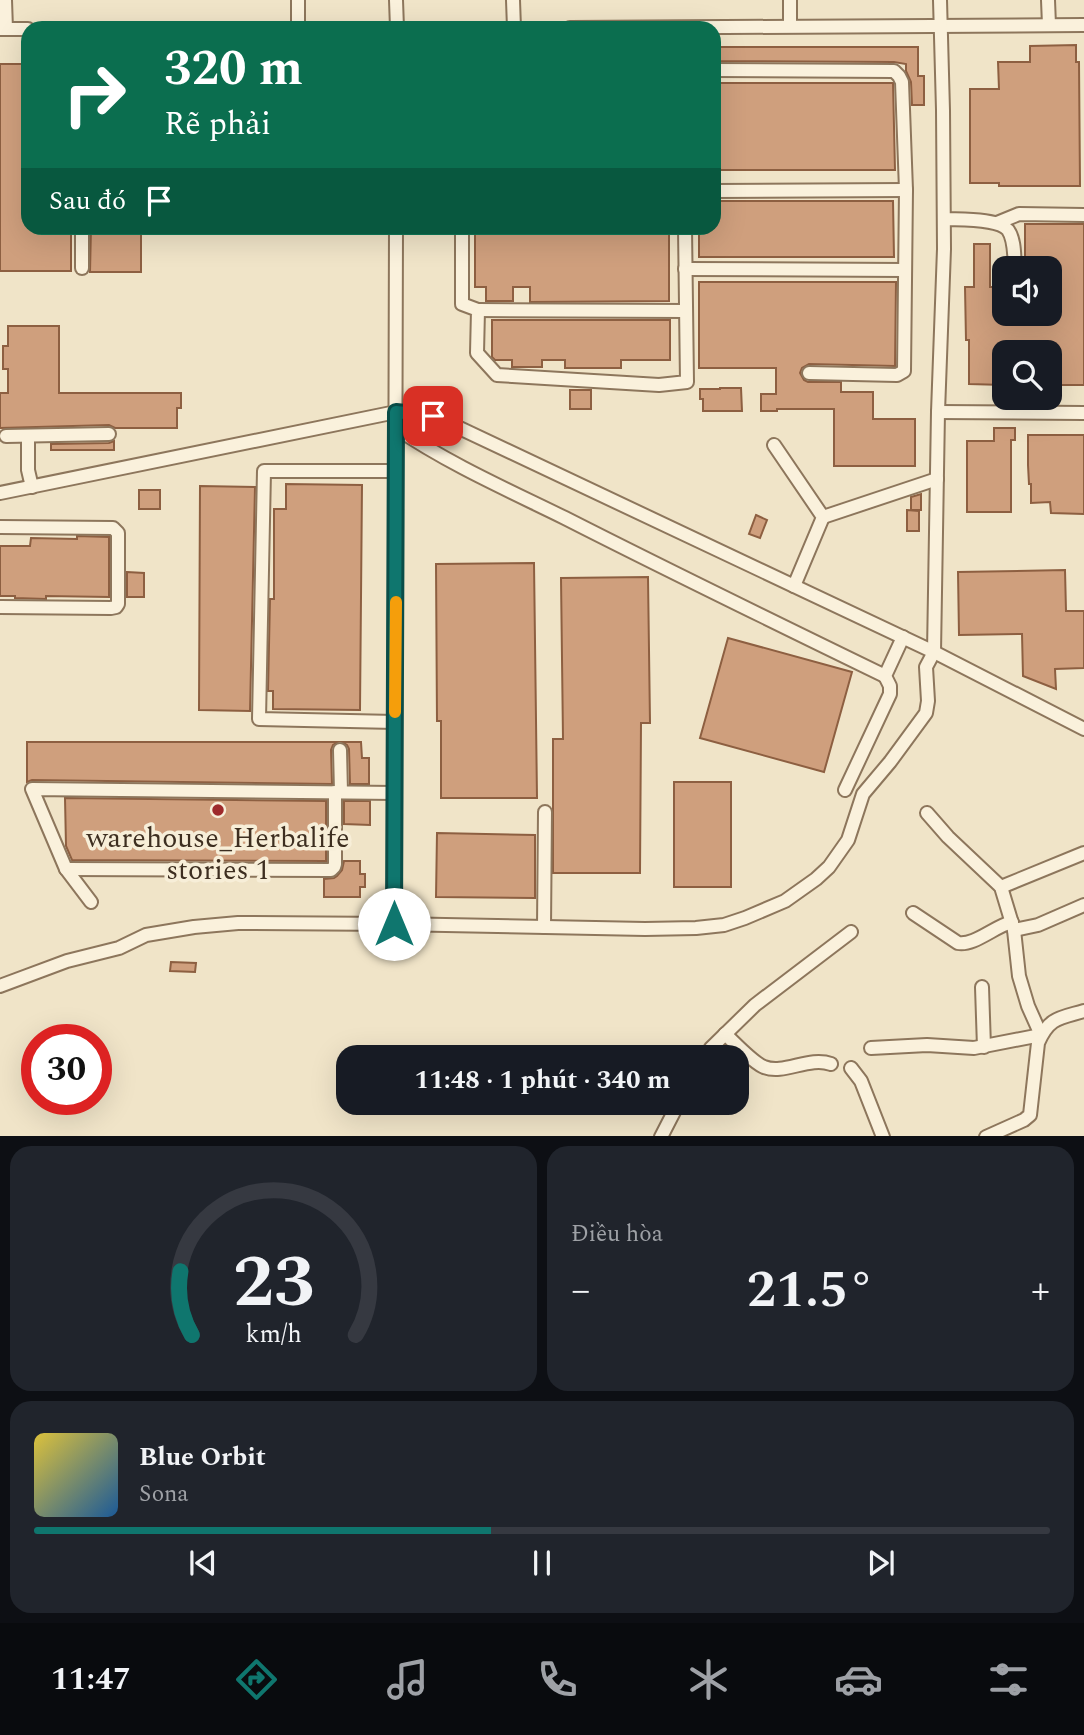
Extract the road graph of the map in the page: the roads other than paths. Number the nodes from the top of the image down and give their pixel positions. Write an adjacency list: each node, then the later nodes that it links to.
1 (5, 0): 16 (street)
2 (298, 0): 8 (street)
3 (396, 0): 9 (street)
4 (513, 0): 10 (street)
5 (790, 0): 14 (street)
6 (940, 0): 11 (street)
7 (1048, 0): 12 (street)
8 (298, 21)
9 (397, 21)
10 (514, 21)
11 (941, 24): 12 (street); 14 (street); 22 (street)
12 (1049, 25): 13 (street)
13 (1084, 25)
14 (790, 26): 15 (street)
15 (721, 27)
16 (3, 29): 17 (street)
17 (21, 29)
18 (721, 70): 19 (street)
19 (906, 190): 20 (street); 31 (street)
20 (721, 191)
21 (1084, 215): 23 (street)
22 (944, 219): 23 (street); 36 (street)
23 (997, 223): 28 (street)
24 (82, 235): 29 (street)
25 (396, 235): 35 (street)
26 (462, 235): 32 (street)
27 (685, 235): 30 (street)
28 (1014, 256)
29 (82, 268)
30 (685, 269): 31 (street); 33 (street)
31 (905, 271): 34 (street)
32 (478, 310): 33 (street); 33 (street)
33 (686, 311)
34 (809, 373)
35 (396, 412): 38 (street); 45 (street); 49 (street)
36 (938, 412): 37 (street); 44 (street)
37 (1084, 413)
38 (396, 428): 43 (street); 53 (street)
39 (109, 434): 41 (street)
40 (6, 436): 41 (street)
41 (28, 436): 45 (street)
42 (774, 445): 47 (street)
43 (396, 471): 54 (street); 54 (street)
44 (937, 479): 47 (street); 52 (street)
45 (32, 487): 46 (street)
46 (0, 493)
47 (823, 517): 49 (street)
48 (0, 527): 50 (street)
49 (794, 586): 51 (street)
50 (0, 607)
51 (903, 637): 52 (street); 53 (street)
52 (934, 653): 55 (street); 70 (street)
53 (885, 676): 57 (street)
54 (395, 722): 59 (street)
55 (1084, 729)
56 (340, 750): 58 (street)
57 (845, 790)
58 (338, 792): 59 (street); 63 (street); 63 (street)
59 (395, 793): 68 (street)
60 (545, 812): 70 (street)
61 (927, 813): 64 (street)
62 (1084, 853): 64 (street)
63 (66, 869): 65 (street)
64 (1001, 887): 69 (street)
65 (91, 902)
66 (1084, 905): 69 (street)
67 (913, 913): 69 (street)
68 (394, 924): 70 (street); 72 (street)
69 (1013, 926): 76 (street)
70 (544, 927)
71 (851, 932): 75 (street)
72 (0, 986)
73 (982, 987): 78 (street)
74 (1084, 1011): 76 (street)
75 (725, 1034): 77 (street); 80 (street)
76 (1041, 1035): 78 (street); 85 (street)
77 (714, 1045)
78 (984, 1047): 79 (street)
79 (871, 1048)
80 (831, 1064)
81 (851, 1068): 84 (street)
82 (672, 1115): 83 (street)
83 (661, 1136)
84 (883, 1136)
85 (985, 1136)

